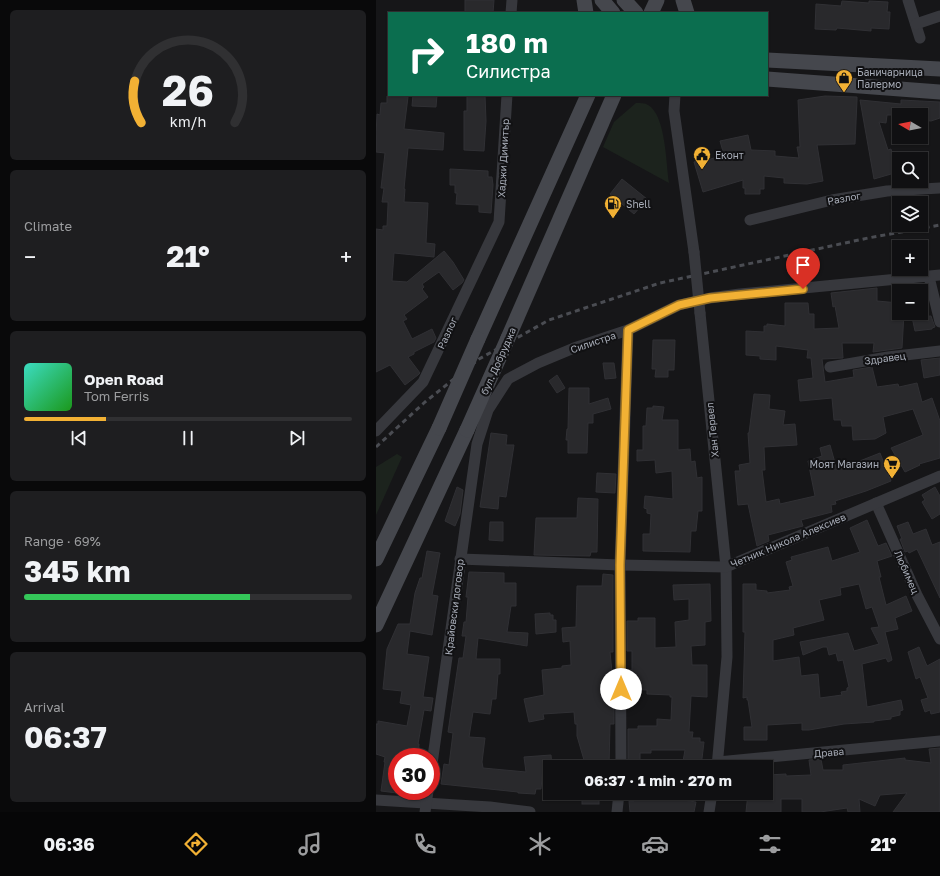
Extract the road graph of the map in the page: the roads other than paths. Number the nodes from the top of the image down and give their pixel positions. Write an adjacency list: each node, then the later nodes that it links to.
1 (512, 0): 7 (street)
2 (584, 0): 8 (main road)
3 (602, 0): 9 (main road)
4 (657, 0): 10 (main road)
5 (683, 0): 11 (main road)
6 (908, 0): 13 (street)
7 (511, 12)
8 (586, 12)
9 (611, 12)
10 (651, 12)
11 (687, 12)
12 (940, 16): 13 (street)
13 (916, 24): 14 (street)
14 (920, 38)
15 (768, 60): 16 (main road)
16 (940, 69)
17 (768, 79): 18 (main road)
18 (940, 92)
19 (506, 96): 26 (street, Хаджи Димитър)
20 (588, 96): 24 (main road)
21 (615, 96): 27 (main road, бул. Добруджа)
22 (675, 96): 41 (street, Хан Тервел, bridge)
23 (940, 188): 25 (street, Разлог)
24 (532, 219): 27 (main road); 38 (main road, bridge)
25 (750, 220)
26 (499, 222): 34 (street, Разлог)
27 (555, 231): 42 (main road, бул. Добруджа, bridge)
28 (940, 275): 29 (street, Силистра)
29 (929, 277): 30 (street); 31 (street, Силистра)
30 (940, 322)
31 (628, 330): 35 (street, Силистра); 40 (street)
32 (940, 351): 33 (street, Здравец)
33 (830, 367)
34 (376, 430)
35 (477, 444): 39 (street, Крайовски договор)
36 (940, 476): 37 (street, Четник Никола Алексиев)
37 (876, 503): 41 (street, Четник Никола Алексиев); 43 (street, Любимец)
38 (376, 559)
39 (460, 560): 40 (street, Четник Никола Алексиев); 45 (street, Крайовски договор)
40 (620, 565): 41 (street, Четник Никола Алексиев); 46 (street)
41 (726, 566): 47 (street, Хан Тервел)
42 (376, 625)
43 (940, 639)
44 (940, 741): 48 (street, Драва)
45 (434, 748)
46 (621, 760)
47 (718, 760)
48 (764, 760)
49 (376, 800): 52 (street)
50 (618, 800): 54 (street)
51 (711, 800): 55 (street)
52 (426, 808): 53 (street)
53 (530, 812)
54 (616, 812)
55 (709, 812)

